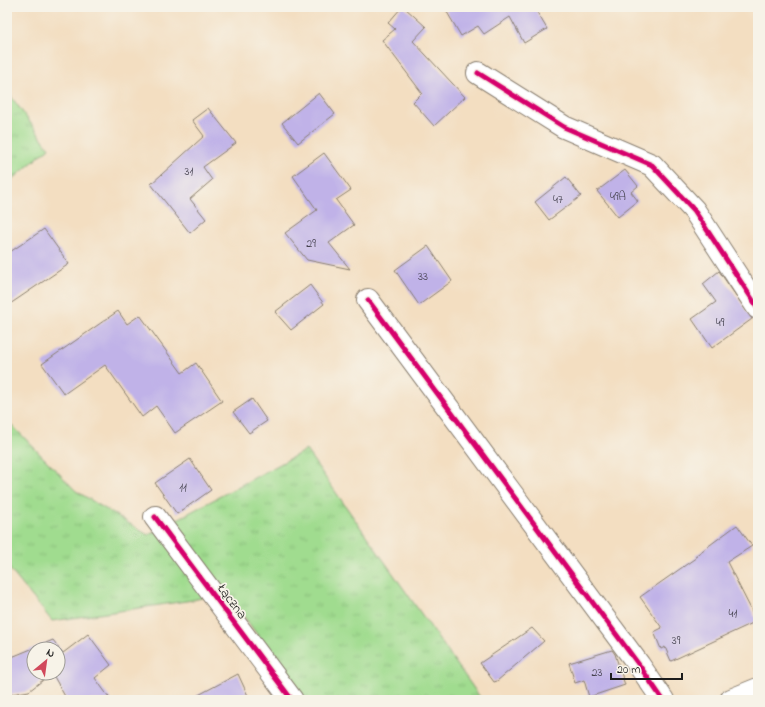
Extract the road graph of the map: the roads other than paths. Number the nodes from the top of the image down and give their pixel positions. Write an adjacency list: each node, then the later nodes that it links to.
1 (478, 73): 3 (street)
2 (368, 300): 7 (street)
3 (758, 308)
4 (155, 517): 6 (street, Łączna)
5 (758, 689): 8 (street)
6 (292, 700)
7 (662, 700)
8 (731, 700)

